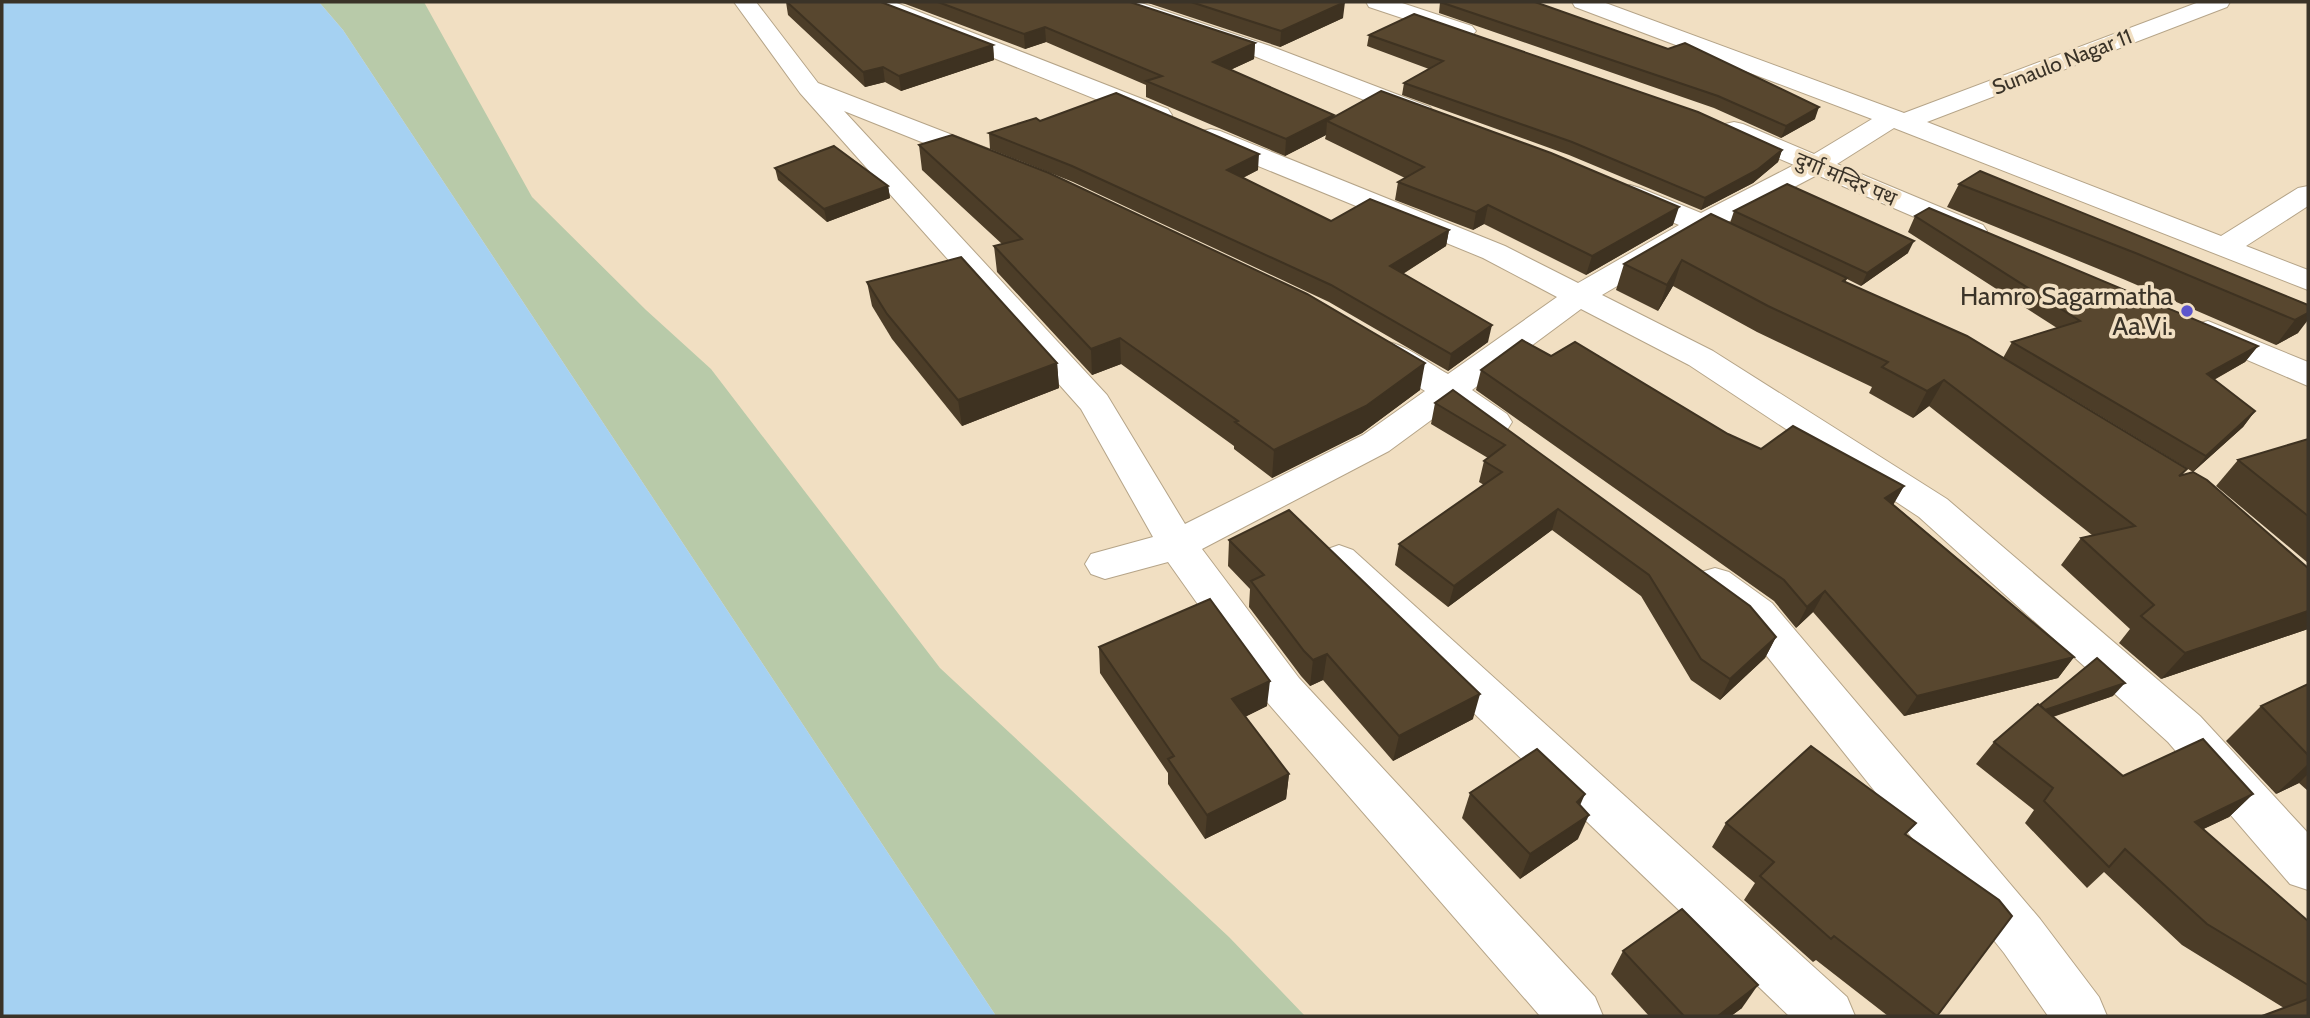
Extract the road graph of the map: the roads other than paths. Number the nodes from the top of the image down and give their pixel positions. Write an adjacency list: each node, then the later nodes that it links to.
1 (745, 2): 8 (street)
2 (875, 2): 21 (street)
3 (1117, 2): 11 (street)
4 (1377, 2): 7 (street)
5 (2219, 2): 9 (street, Sunaulo Nagar 11)
6 (1594, 3): 9 (street)
7 (1486, 39)
8 (809, 88): 13 (street); 30 (street)
9 (1898, 120): 12 (street, Sunaulo Nagar 11); 18 (street)
10 (1716, 121): 12 (street, दुर्गा मन्दिर पथ)
11 (1453, 125)
12 (1814, 166): 16 (street, Sunaulo Nagar 11); 17 (street, दुर्गा मन्दिर पथ)
13 (1016, 170)
14 (1606, 184): 16 (street)
15 (2308, 194): 18 (street)
16 (1702, 224): 19 (street); 21 (street, Sunaulo Nagar 11)
17 (1998, 242)
18 (2224, 248): 20 (street)
19 (1772, 261)
20 (2308, 281)
21 (1578, 296): 26 (street, Sunaulo Nagar 11); 33 (street)
22 (2186, 321): 24 (street)
23 (1353, 332): 26 (street)
24 (2248, 349): 25 (street); 27 (street)
25 (2308, 375)
26 (1449, 390): 28 (street); 29 (street, Sunaulo Nagar 11)
27 (2308, 393)
28 (1526, 446)
29 (1295, 518): 30 (street, Sunaulo Nagar 11); 35 (street)
30 (1177, 545): 31 (street, Sunaulo Nagar 11); 34 (street)
31 (1105, 564)
32 (1691, 566): 36 (street)
33 (2308, 868)
34 (1576, 1016)
35 (1828, 1016)
36 (2080, 1016)

